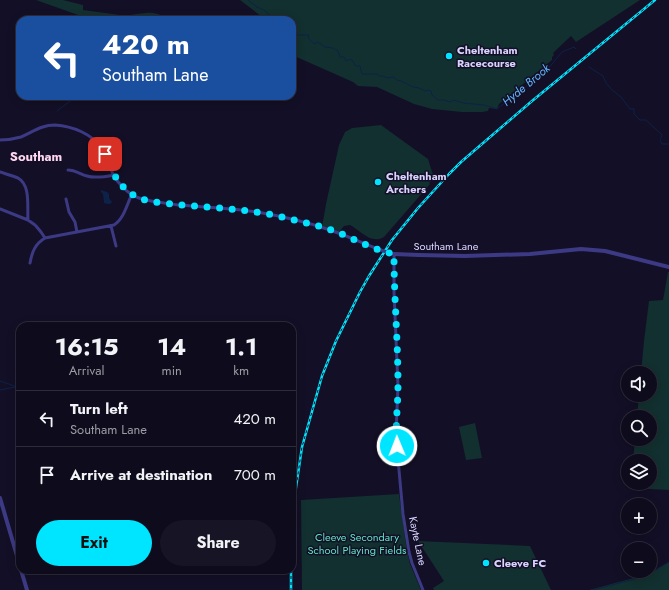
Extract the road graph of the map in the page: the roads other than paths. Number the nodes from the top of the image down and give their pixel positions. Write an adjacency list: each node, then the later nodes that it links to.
1 (0, 140): 4 (street, Southam Lane)
2 (68, 170): 4 (street)
3 (0, 172): 8 (street)
4 (113, 175): 5 (street, Southam Lane)
5 (132, 194): 9 (street); 13 (street, Southam Lane, bridge)
6 (66, 199): 10 (street)
7 (0, 209): 8 (street)
8 (28, 220): 11 (street)
9 (111, 226): 10 (street); 12 (street)
10 (77, 232): 11 (street)
11 (44, 238): 14 (street)
12 (116, 246)
13 (394, 254): 15 (street, Southam Lane); 20 (street, Kayte Lane)
14 (30, 263)
15 (669, 267)
16 (0, 498): 17 (street)
17 (16, 552)
18 (22, 574): 19 (street)
19 (27, 590)
20 (423, 590)

